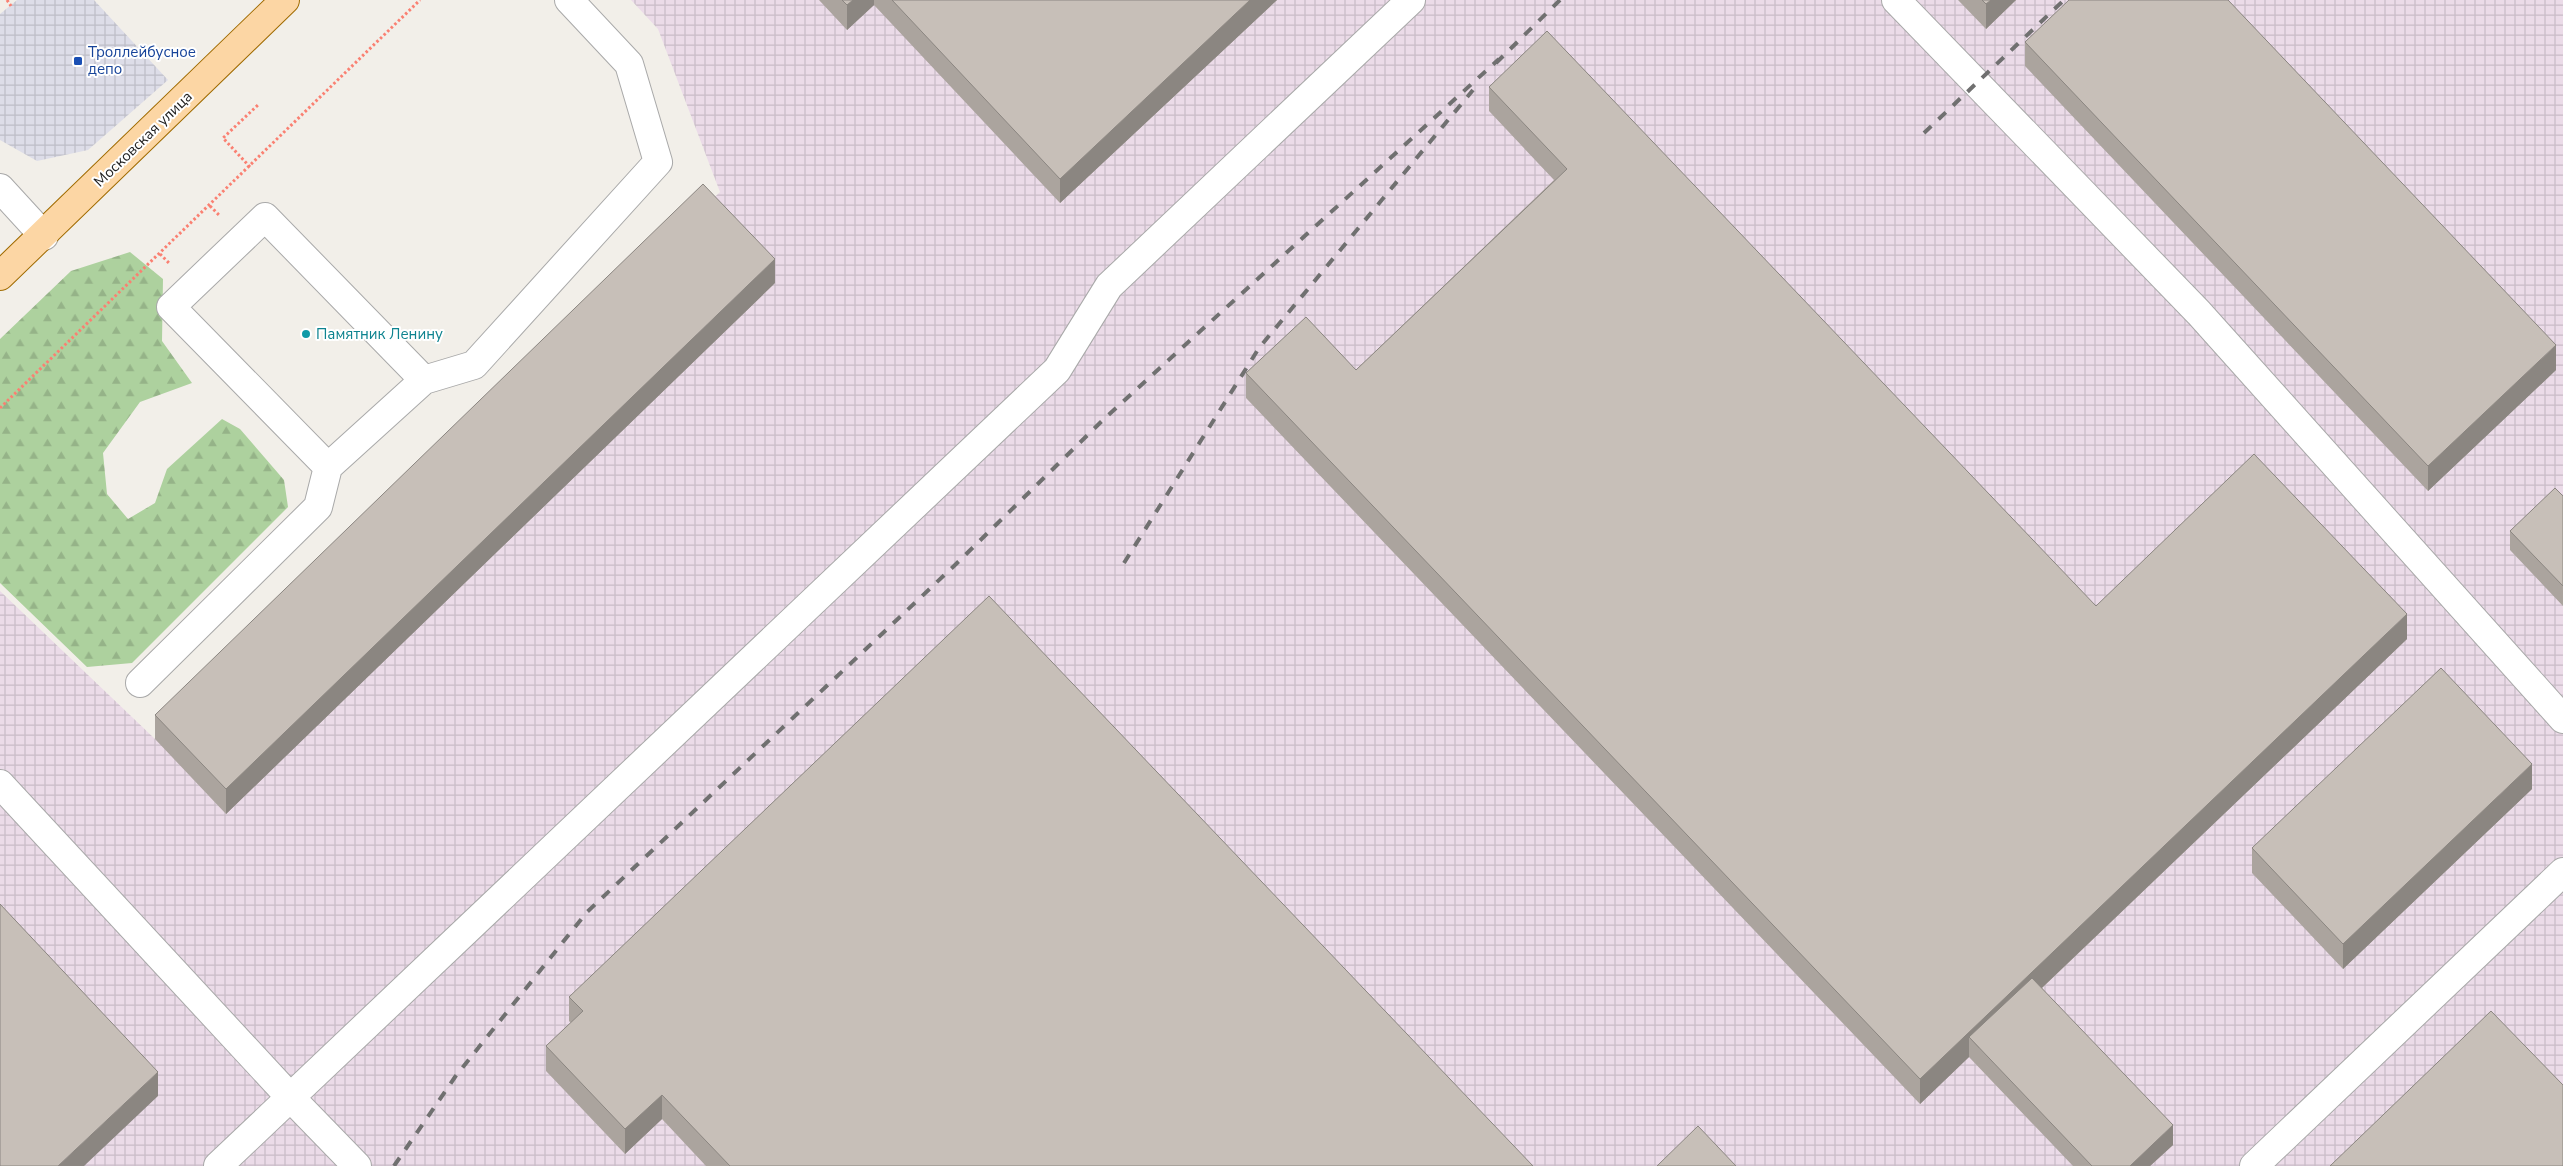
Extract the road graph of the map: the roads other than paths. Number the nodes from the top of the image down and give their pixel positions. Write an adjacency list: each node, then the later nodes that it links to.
1 (285, 0): 6 (main road, Московская улица)
2 (569, 0): 8 (lane)
3 (1411, 0): 14 (lane)
4 (1896, 0): 11 (lane)
5 (0, 188): 6 (lane)
6 (44, 236): 7 (main road, Московская улица)
7 (0, 276)
8 (424, 380): 9 (lane); 9 (lane)
9 (328, 467): 10 (lane)
10 (140, 684)
11 (2563, 719)
12 (0, 784): 14 (lane)
13 (2563, 872): 17 (lane)
14 (290, 1097): 15 (lane); 16 (lane)
15 (218, 1166)
16 (357, 1166)
17 (2254, 1166)

